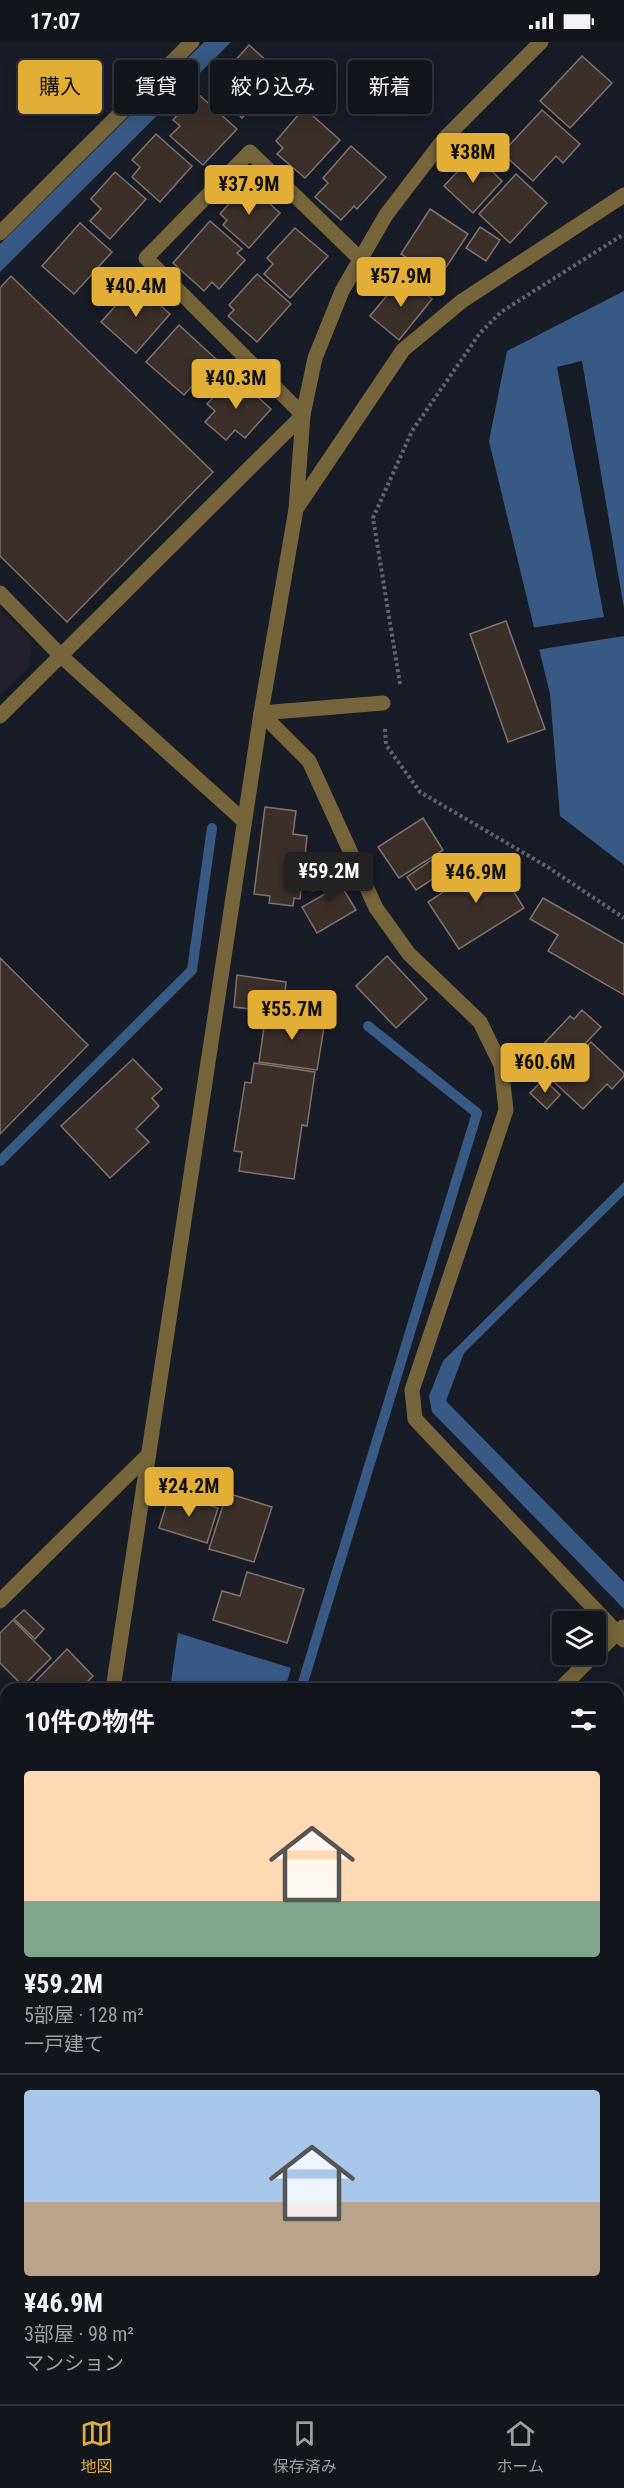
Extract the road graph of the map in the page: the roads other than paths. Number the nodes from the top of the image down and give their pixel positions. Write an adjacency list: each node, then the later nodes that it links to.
1 (192, 42): 4 (street)
2 (541, 42): 5 (street)
3 (624, 195): 7 (street)
4 (0, 233)
5 (360, 259): 6 (street); 6 (street)
6 (303, 415): 7 (street); 9 (street)
7 (296, 509): 11 (street)
8 (0, 593): 9 (street)
9 (61, 656): 12 (street); 13 (street)
10 (383, 703): 11 (street)
11 (261, 713): 13 (street); 16 (street)
12 (0, 716)
13 (244, 821): 14 (street)
14 (149, 1454): 15 (street); 19 (street)
15 (0, 1601)
16 (622, 1633): 17 (street)
17 (606, 1645)
18 (584, 1665): 20 (street)
19 (114, 1683)
20 (566, 1683)

